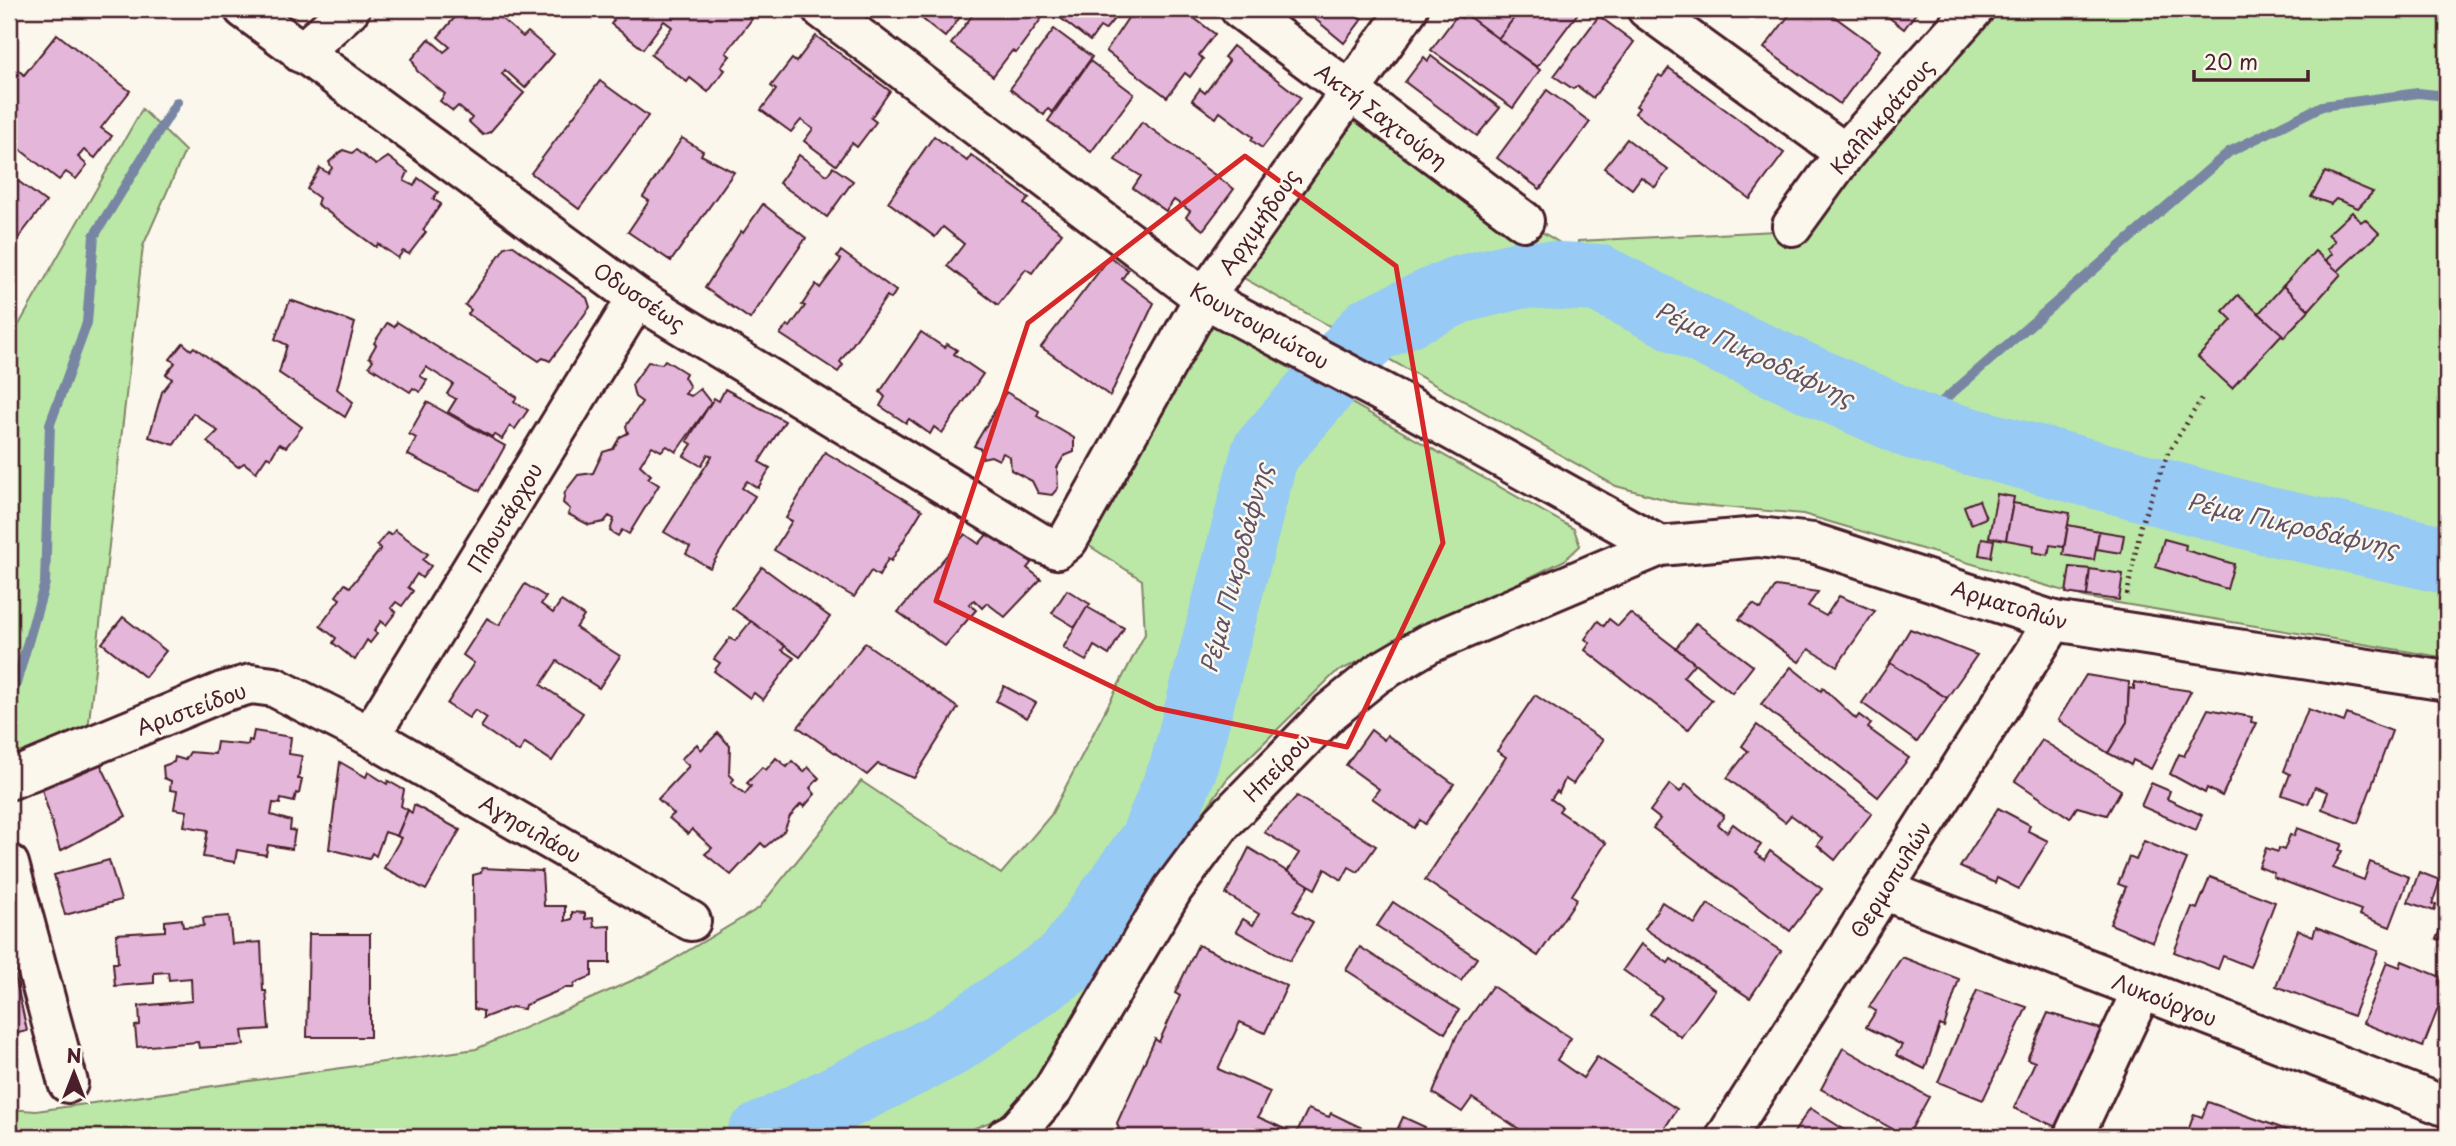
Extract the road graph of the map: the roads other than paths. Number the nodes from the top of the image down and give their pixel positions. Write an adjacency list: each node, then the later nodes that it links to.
1 (244, 9): 8 (street, Οδυσσέως)
2 (350, 9): 8 (street)
3 (822, 9): 14 (street, Κουντουριώτου)
4 (1240, 9): 9 (street, Ακτή Σαχτούρη)
5 (1408, 9): 9 (street, Αρχιμήδους)
6 (1647, 9): 10 (street)
7 (1974, 9): 10 (street, Καλλικράτους)
8 (301, 53): 13 (street, Οδυσσέως)
9 (1349, 91): 11 (street, Ακτή Σαχτούρη); 14 (street, Αρχιμήδους)
10 (1845, 153): 12 (street, Καλλικράτους)
11 (1524, 221)
12 (1792, 226)
13 (637, 298): 16 (street, Οδυσσέως); 19 (street, Πλουτάρχου)
14 (1204, 298): 15 (street, Κουντουριώτου); 16 (street, Αρχιμήδους)
15 (1660, 546): 17 (street, Αρματολών); 27 (street, Ηπείρου)
16 (1057, 549)
17 (2054, 621): 18 (street, Αρματολών); 22 (street, Θερμοπυλών)
18 (2447, 681)
19 (370, 736): 20 (street, Αριστείδου); 23 (street, Αγησιλάου)
20 (9, 780)
21 (9, 864): 25 (street)
22 (1883, 890): 24 (street, Λυκούργου); 28 (street, Θερμοπυλών)
23 (691, 920)
24 (2141, 990): 26 (street, Λυκούργου); 29 (street)
25 (68, 1083)
26 (2447, 1107)
27 (1016, 1135)
28 (1726, 1137)
29 (2073, 1137)

